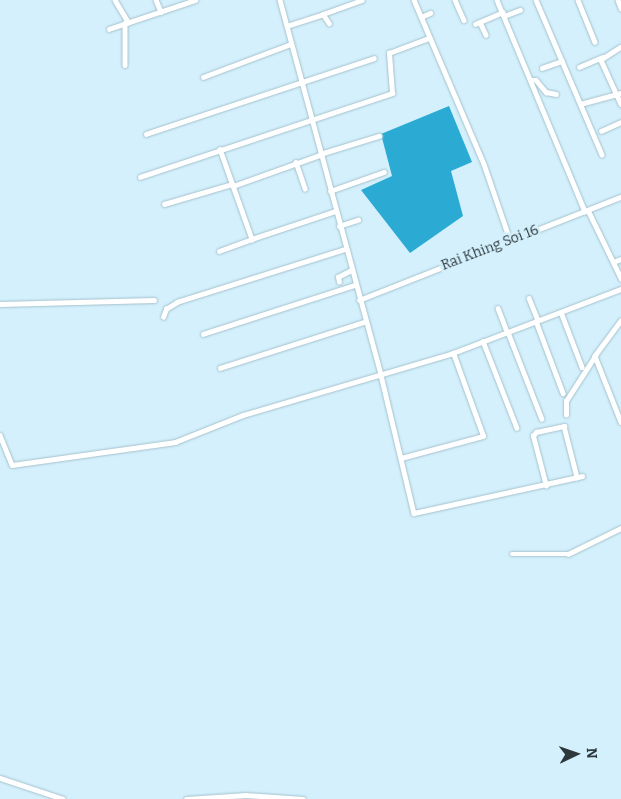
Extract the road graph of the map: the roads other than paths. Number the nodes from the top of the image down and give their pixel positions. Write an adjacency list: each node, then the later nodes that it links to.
1 (116, 0): 22 (street)
2 (156, 0): 15 (street)
3 (195, 0): 15 (street)
4 (280, 0): 25 (street)
5 (362, 0): 17 (street)
6 (455, 0): 20 (street)
7 (497, 0): 18 (street)
8 (536, 0): 34 (street)
9 (578, 0): 29 (street)
10 (618, 0): 13 (street)
11 (422, 1): 12 (street)
12 (414, 2): 19 (street)
13 (621, 8)
14 (520, 10): 18 (street)
15 (161, 12): 22 (street)
16 (430, 13): 19 (street)
17 (323, 14): 23 (street); 25 (street)
18 (503, 14): 21 (street); 39 (street)
19 (421, 17): 28 (street)
20 (464, 20)
21 (480, 22): 24 (street); 27 (street)
22 (126, 23): 26 (street); 35 (street)
23 (329, 23)
24 (475, 24)
25 (286, 26): 30 (street)
26 (109, 29)
27 (486, 35)
28 (429, 38): 45 (street); 66 (street)
29 (595, 42)
30 (291, 44): 38 (street); 40 (street)
31 (621, 48): 32 (street)
32 (602, 57): 36 (street); 41 (street)
33 (374, 58): 40 (street)
34 (562, 61): 37 (street); 43 (street)
35 (125, 64)
36 (579, 67)
37 (542, 68)
38 (203, 76)
39 (531, 80): 42 (street); 62 (street)
40 (302, 81): 45 (street); 48 (street)
41 (618, 92): 43 (street); 44 (street)
42 (556, 94)
43 (580, 104): 52 (street)
44 (621, 104)
45 (311, 118): 50 (street); 51 (street)
46 (621, 122): 47 (street)
47 (601, 131)
48 (146, 134)
49 (379, 136): 51 (street)
50 (220, 149): 55 (street); 56 (street)
51 (320, 155): 53 (street); 58 (street)
52 (602, 155)
53 (296, 162): 56 (street); 57 (street)
54 (384, 172): 58 (street)
55 (140, 177)
56 (232, 185): 60 (street); 65 (street)
57 (305, 188)
58 (330, 191): 61 (street)
59 (621, 197): 62 (street, Rai Khing Soi 16)
60 (164, 204)
61 (335, 211): 64 (street); 65 (street)
62 (586, 211): 66 (street, Rai Khing Soi 16); 70 (street)
63 (358, 220): 64 (street)
64 (339, 226): 67 (street)
65 (252, 239): 68 (street)
66 (510, 240): 78 (street, Rai Khing Soi 16)
67 (345, 249): 71 (street); 82 (street)
68 (219, 251)
69 (621, 259): 70 (street)
70 (613, 262): 72 (street)
71 (351, 270): 73 (street); 74 (street)
72 (621, 278)
73 (338, 282)
74 (355, 285): 78 (street); 87 (street)
75 (621, 289): 81 (street)
76 (529, 298): 83 (street)
77 (154, 300): 79 (street)
78 (359, 300): 85 (street)
79 (0, 304)
80 (498, 308): 86 (street)
81 (561, 312): 83 (street); 91 (street)
82 (163, 317)
83 (537, 321): 86 (street); 94 (street)
84 (621, 321): 90 (street)
85 (364, 322): 92 (street); 93 (street)
86 (507, 332): 88 (street); 96 (street)
87 (203, 334)
88 (483, 341): 89 (street); 98 (street)
89 (453, 353): 93 (street); 100 (street)
90 (595, 356): 95 (street); 97 (street)
91 (582, 367)
92 (220, 368)
93 (381, 375): 99 (street); 100 (street)
94 (563, 393)
95 (566, 415)
96 (542, 419)
97 (621, 422)
98 (517, 428)
99 (0, 435)
100 (401, 458): 101 (street)
101 (546, 486): 101 (street)
102 (621, 528): 103 (street)
103 (512, 554)
104 (0, 778): 107 (street)
105 (251, 797): 106 (street); 109 (street)
106 (210, 798): 108 (street)
107 (63, 799)
108 (186, 799)
109 (303, 799)

